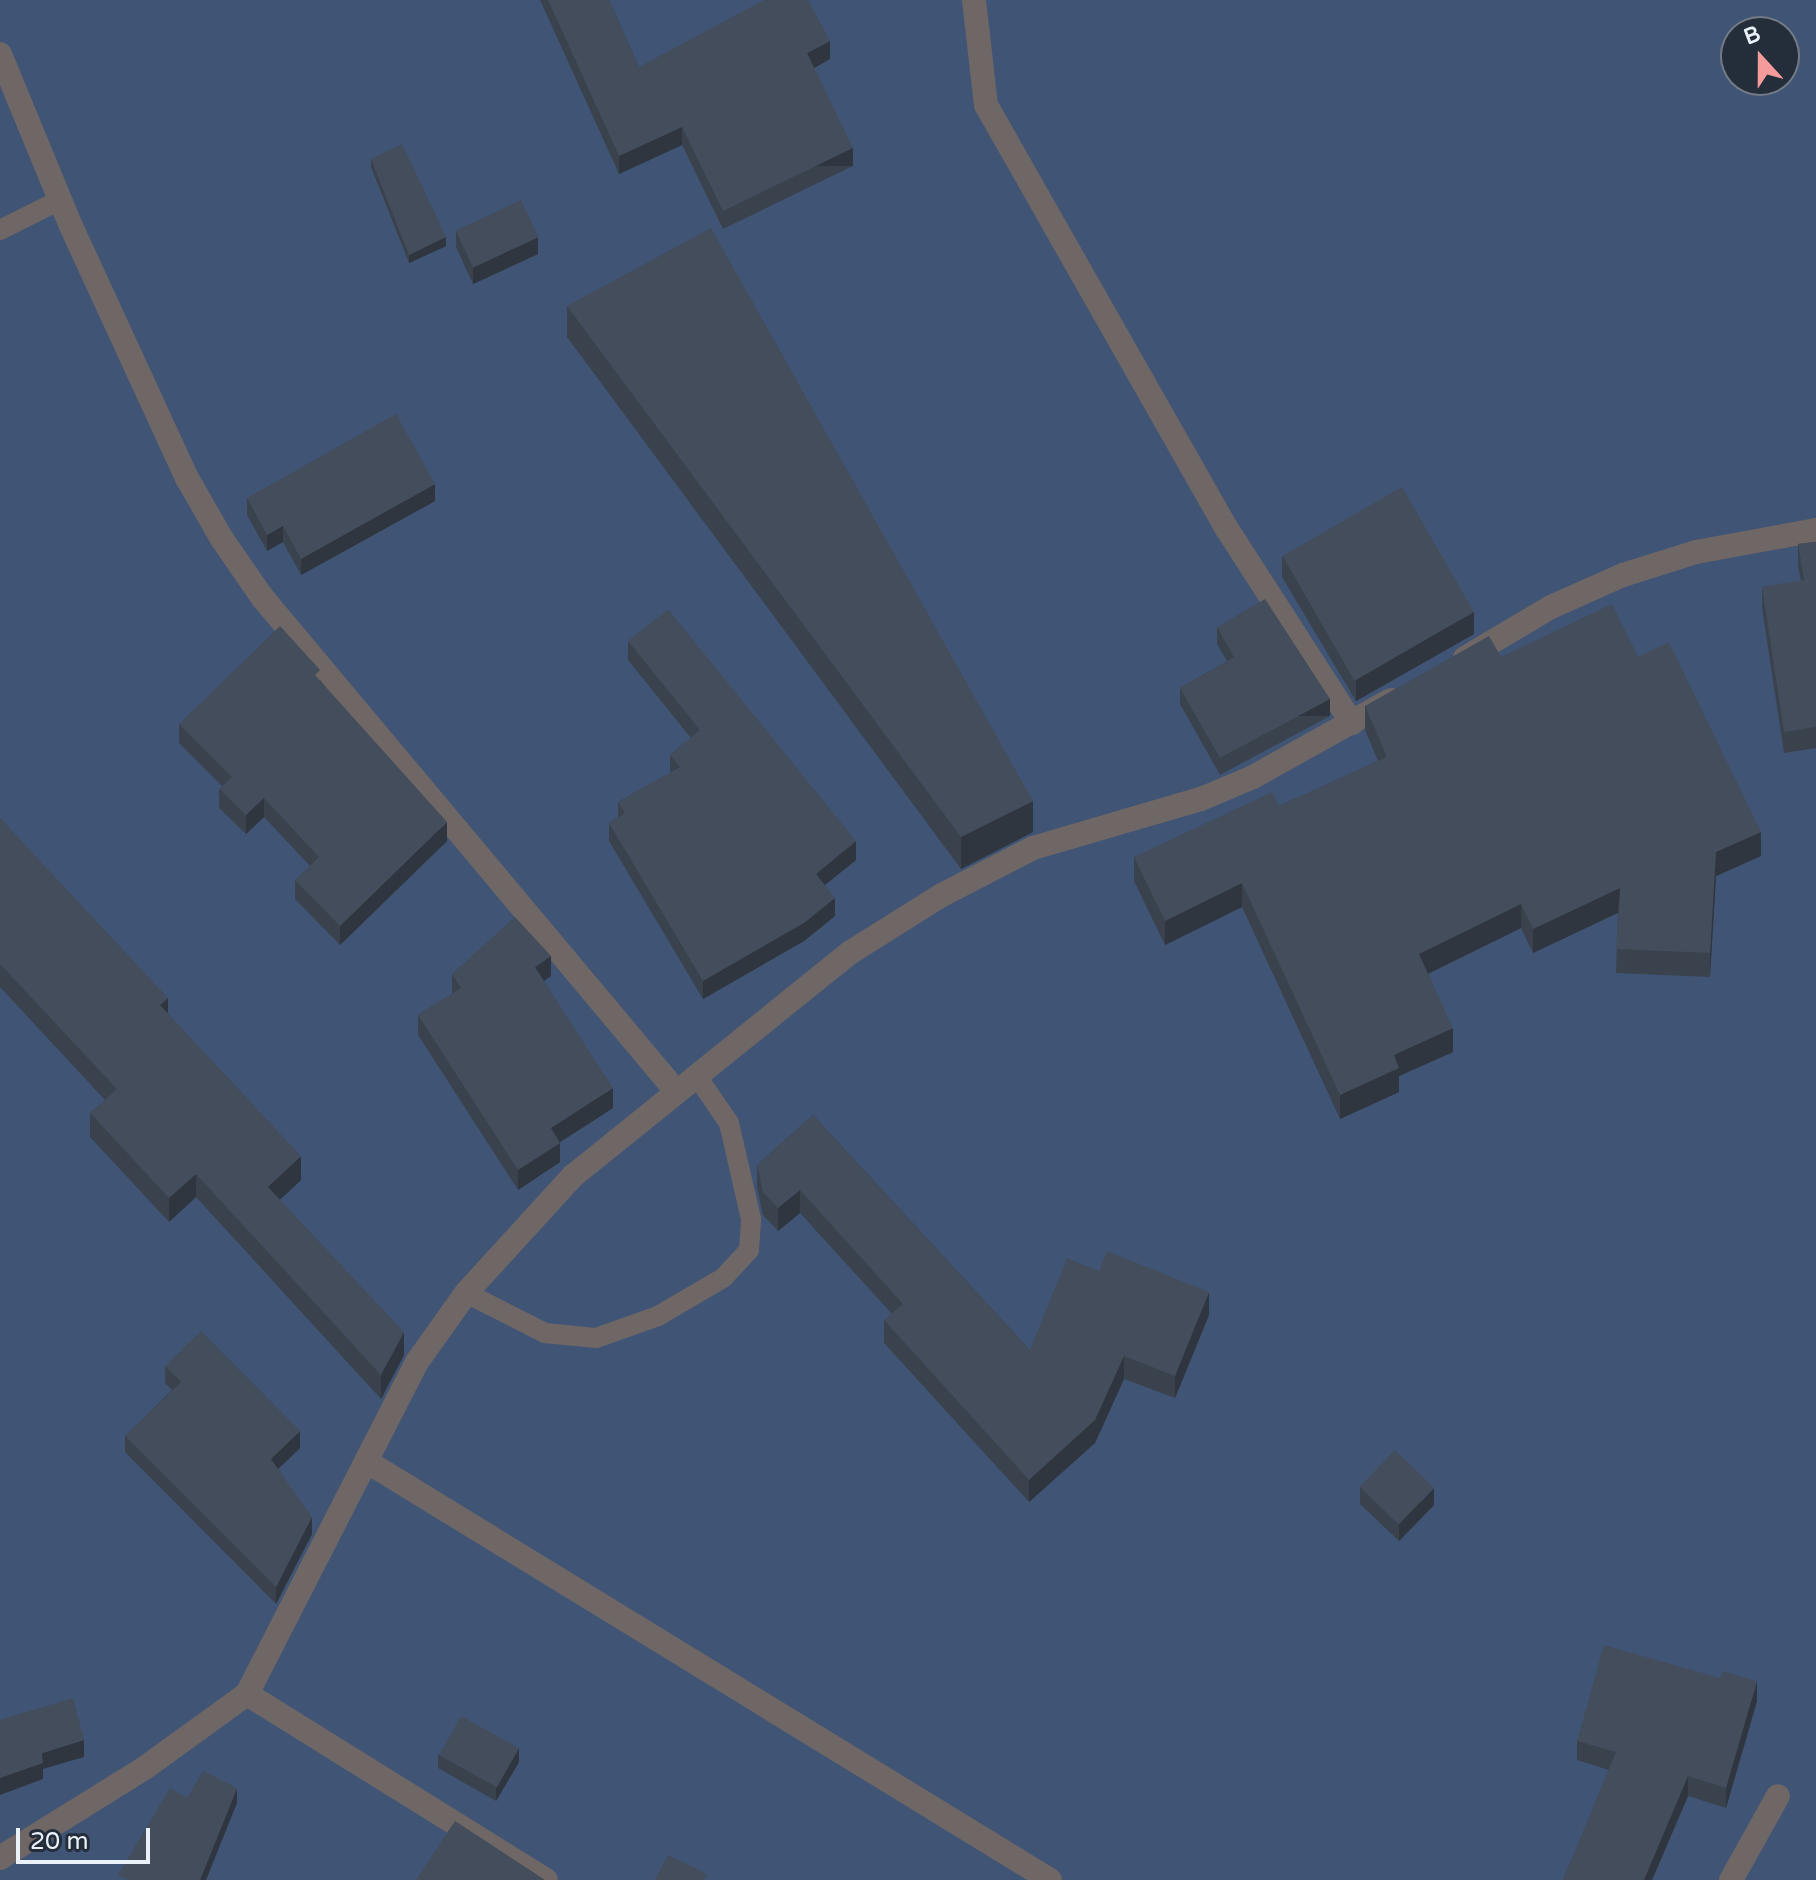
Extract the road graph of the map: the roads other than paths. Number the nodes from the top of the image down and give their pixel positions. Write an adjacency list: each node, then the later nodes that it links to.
1 (974, 0): 8 (street)
2 (0, 54): 3 (street)
3 (60, 200): 4 (lane); 10 (street)
4 (0, 230)
5 (1816, 530): 6 (street)
6 (1445, 669)
7 (1418, 685): 8 (street)
8 (1352, 723): 9 (street)
9 (696, 1075): 10 (street); 11 (lane)
10 (676, 1091): 11 (street)
11 (466, 1293): 12 (street)
12 (366, 1461): 13 (street); 17 (street)
13 (247, 1694): 15 (street); 16 (street)
14 (1778, 1796): 18 (street)
15 (0, 1858)
16 (546, 1880)
17 (1050, 1880)
18 (1731, 1880)

